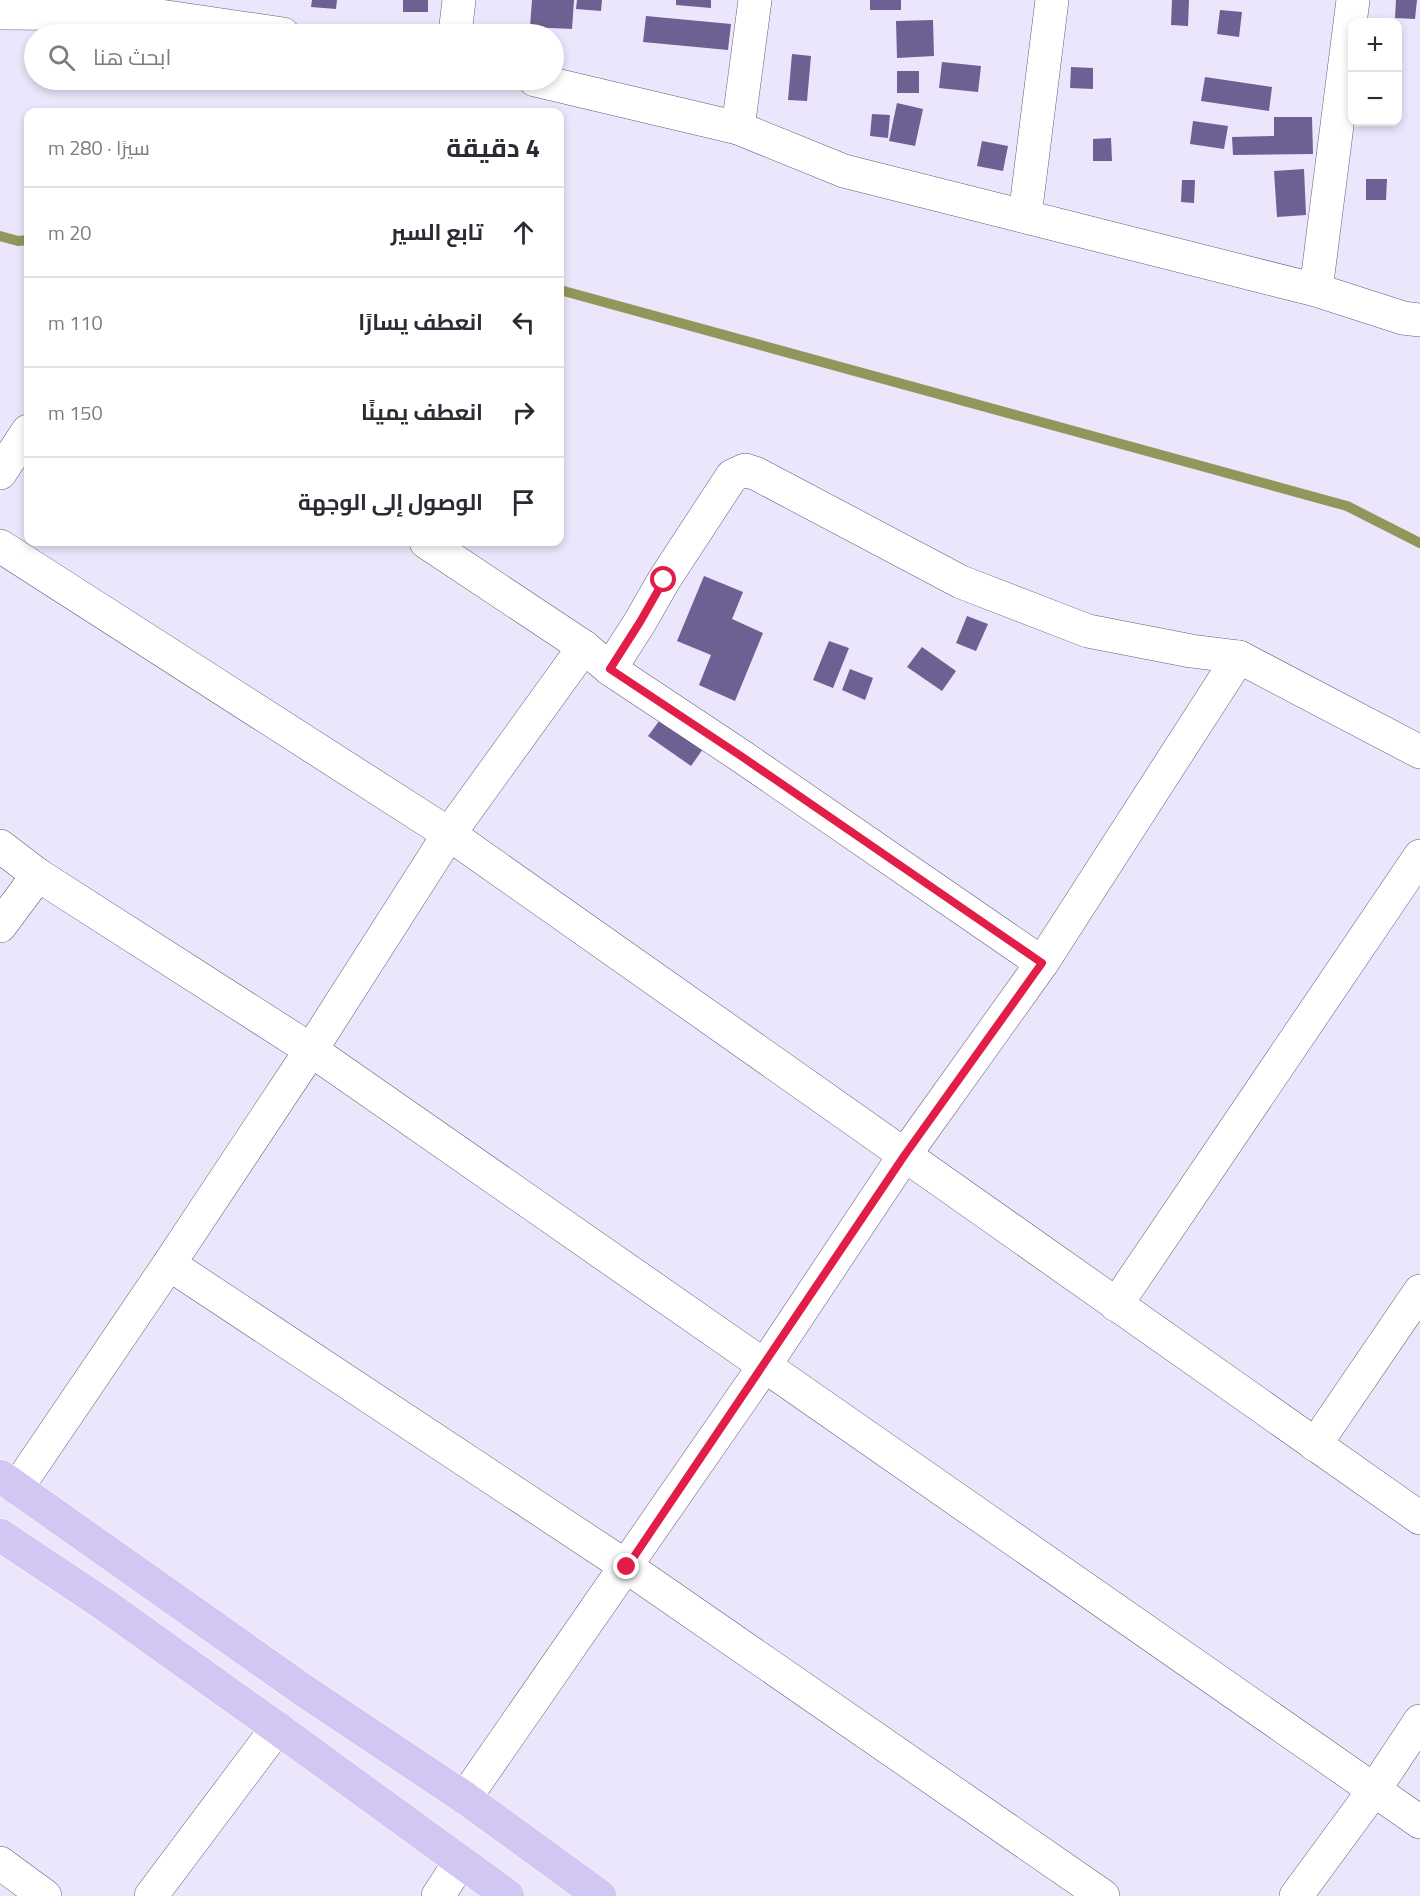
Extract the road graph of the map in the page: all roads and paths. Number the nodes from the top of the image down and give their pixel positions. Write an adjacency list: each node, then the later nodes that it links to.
1 (459, 0): 8 (street)
2 (755, 0): 10 (street)
3 (1052, 0): 11 (street)
4 (1353, 0): 12 (street)
5 (147, 7): 6 (street); 7 (street)
6 (0, 13)
7 (233, 24)
8 (456, 24)
9 (564, 87): 10 (street)
10 (738, 129): 11 (street)
11 (1025, 216): 12 (street)
12 (1316, 290): 13 (street)
13 (1420, 320)
14 (0, 546): 20 (street)
15 (432, 546): 16 (street)
16 (584, 647): 18 (street); 20 (street)
17 (1239, 657): 18 (street); 19 (street); 25 (street)
18 (610, 669): 25 (street)
19 (1420, 752)
20 (449, 834): 26 (street); 27 (street)
21 (0, 846): 23 (street)
22 (1420, 856): 30 (street)
23 (38, 875): 24 (street); 26 (street)
24 (0, 926)
25 (1042, 963): 27 (street)
26 (310, 1050): 28 (street); 31 (street)
27 (904, 1156): 30 (street); 31 (street)
28 (169, 1264): 33 (street); 36 (street)
29 (1420, 1291): 32 (street)
30 (1116, 1305): 32 (street)
31 (765, 1365): 36 (street); 39 (street)
32 (1316, 1445): 34 (street)
33 (9, 1482): 40 (main road)
34 (1420, 1518)
35 (0, 1535): 38 (main road)
36 (627, 1567): 40 (street); 49 (street)
37 (1420, 1721): 39 (street)
38 (277, 1728): 42 (main road); 45 (street)
39 (1374, 1790): 41 (street); 50 (street)
40 (465, 1798): 48 (main road)
41 (1420, 1822)
42 (460, 1862): 46 (street); 47 (main road)
43 (0, 1863): 44 (street)
44 (45, 1896)
45 (151, 1896)
46 (438, 1896)
47 (508, 1896)
48 (600, 1896)
49 (1103, 1896)
50 (1296, 1896)

